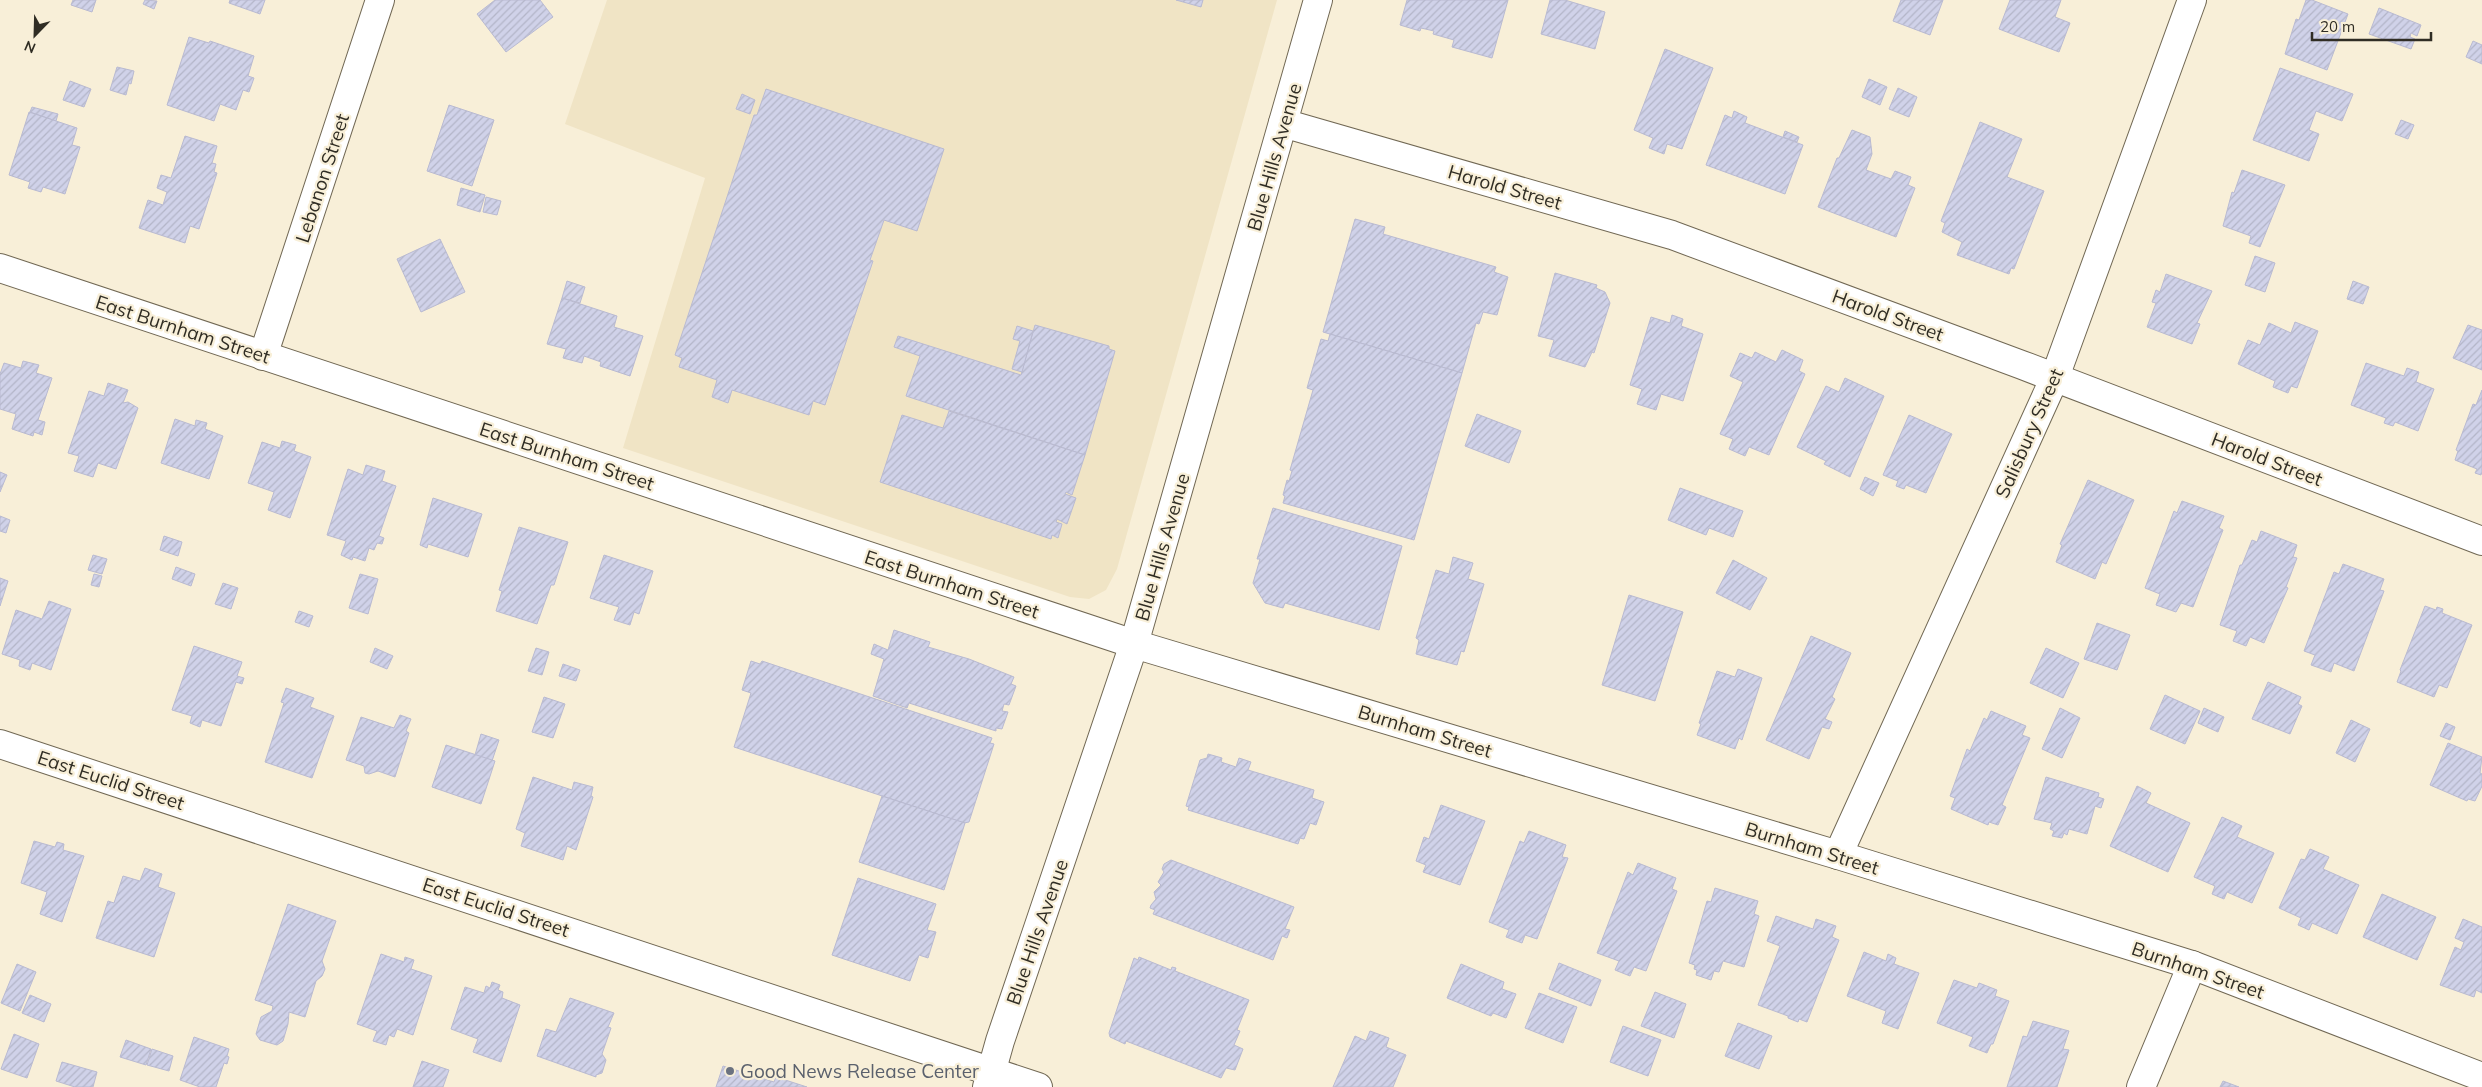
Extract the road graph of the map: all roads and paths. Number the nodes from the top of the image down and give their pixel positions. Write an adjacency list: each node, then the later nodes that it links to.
1 (380, 0): 6 (street, Lebanon Street)
2 (1318, 0): 4 (street, Blue Hills Avenue)
3 (2192, 0): 7 (street, Salisbury Street)
4 (1283, 123): 7 (street, Harold Street); 9 (street, Blue Hills Avenue)
5 (0, 268): 6 (street, East Burnham Street)
6 (263, 356): 9 (street, East Burnham Street)
7 (2055, 377): 8 (street, Harold Street); 11 (street, Salisbury Street)
8 (2482, 541)
9 (1134, 644): 11 (street, Burnham Street); 14 (street, Blue Hills Avenue)
10 (0, 744): 14 (street, East Euclid Street)
11 (1838, 855): 12 (street, Burnham Street)
12 (2192, 965): 13 (street, Burnham Street); 16 (street)
13 (2482, 1077)
14 (989, 1079): 15 (street, East Euclid Street)
15 (1038, 1087)
16 (2142, 1087)

